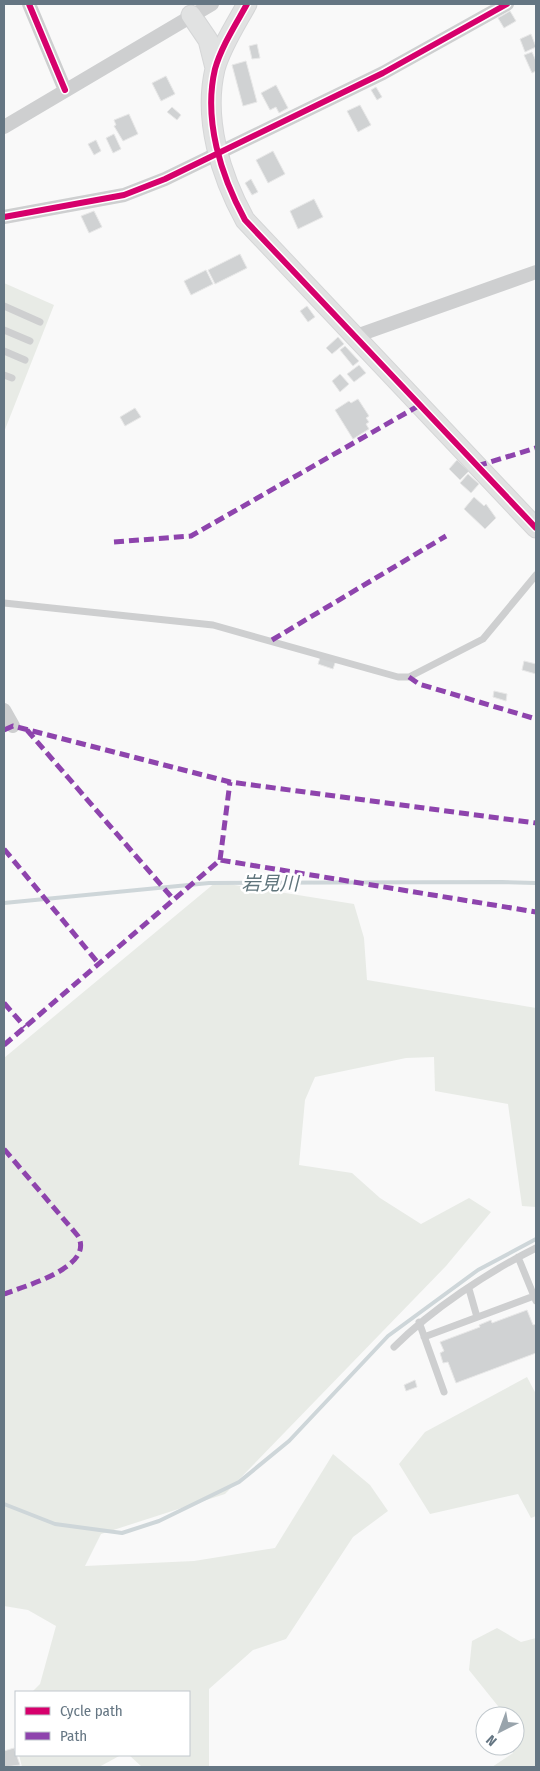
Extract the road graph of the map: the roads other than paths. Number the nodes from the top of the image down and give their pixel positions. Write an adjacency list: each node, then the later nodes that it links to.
1 (29, 4): 7 (street)
2 (212, 4): 5 (street)
3 (247, 4): 6 (street)
4 (507, 4): 9 (street)
5 (189, 9): 6 (street); 7 (street)
6 (215, 68): 9 (street)
7 (65, 90): 8 (street)
8 (4, 127)
9 (218, 154): 10 (street); 15 (street)
10 (4, 216)
11 (536, 272): 15 (street)
12 (4, 306): 13 (lane)
13 (40, 322)
14 (4, 330): 16 (lane)
15 (356, 336): 21 (street)
16 (30, 341)
17 (4, 351): 18 (lane)
18 (24, 360)
19 (4, 375): 20 (lane)
20 (12, 378)
21 (533, 519)
22 (536, 575): 23 (lane)
23 (4, 603)
24 (4, 710): 25 (street)
25 (13, 726)
26 (536, 1248): 27 (lane)
27 (518, 1257): 28 (lane); 29 (lane)
28 (469, 1289): 30 (lane); 31 (lane)
29 (535, 1299): 30 (lane)
30 (478, 1317): 32 (lane)
31 (419, 1322): 32 (lane); 33 (lane)
32 (424, 1337): 34 (lane)
33 (394, 1347)
34 (444, 1392)

